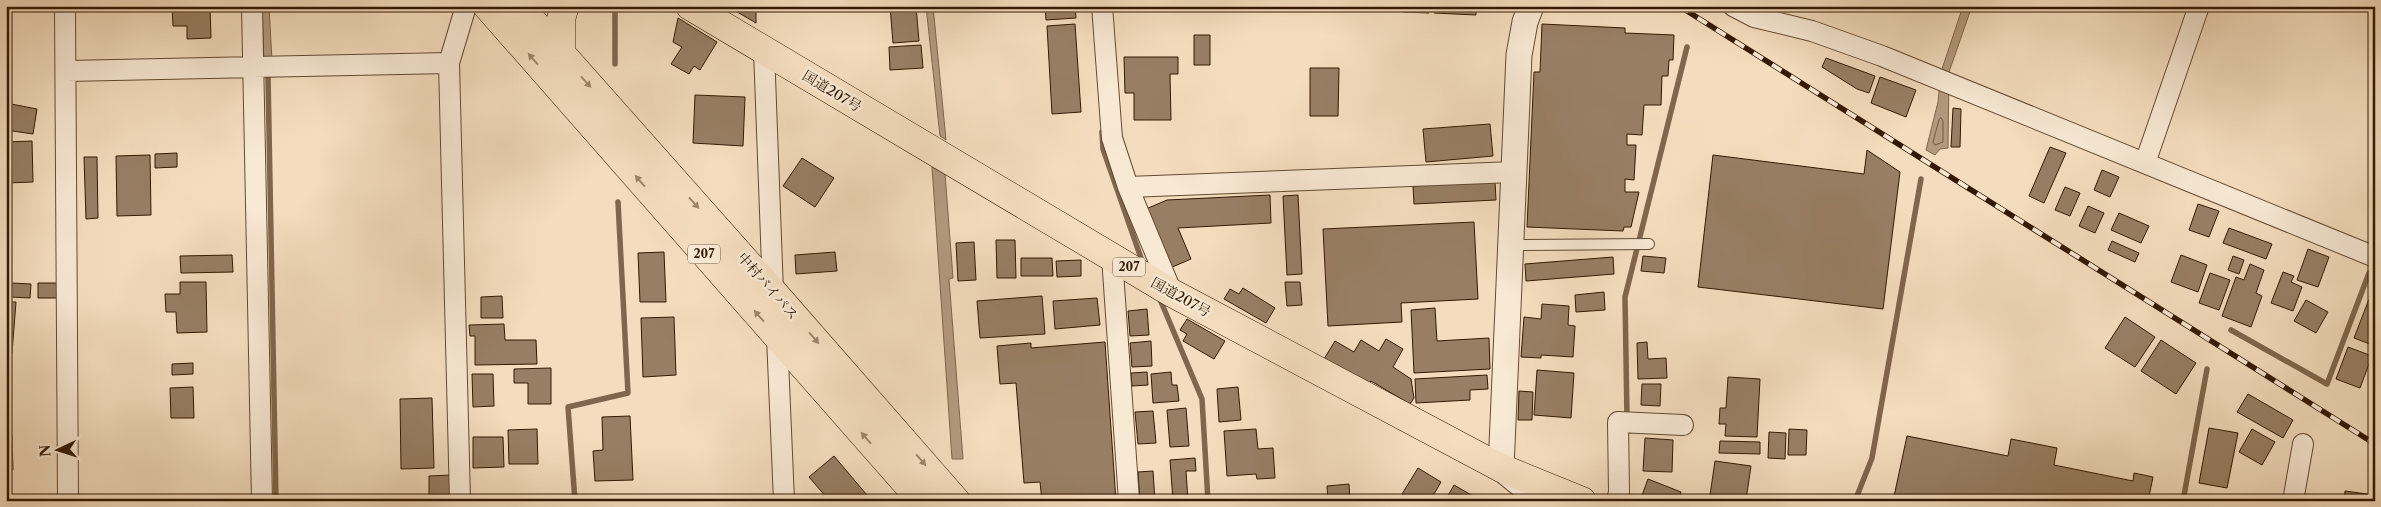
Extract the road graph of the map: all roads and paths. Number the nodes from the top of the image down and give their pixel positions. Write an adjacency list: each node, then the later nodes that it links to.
1 (66, 6): 16 (street)
2 (252, 6): 15 (street)
3 (466, 6): 14 (street)
4 (487, 6): 26 (highway, 中村バイパス / 207, one-way to 4)
5 (519, 6): 13 (highway, 中村バイパス / 207)
6 (565, 6): 13 (highway)
7 (690, 6): 12 (highway, 国道207号 / 207)
8 (1102, 6): 19 (street)
9 (1531, 6): 18 (street)
10 (1733, 6): 17 (street)
11 (2199, 6): 17 (street)
12 (764, 50): 22 (highway, 国道207号 / 207); 24 (street)
13 (561, 53): 24 (highway, 中村バイパス / 207, one-way to 24)
14 (449, 63): 15 (street); 32 (street)
15 (254, 68): 16 (street); 31 (street)
16 (67, 71): 30 (street)
17 (2145, 164): 23 (street)
18 (1514, 172): 19 (street); 21 (street)
19 (1128, 187): 25 (street)
20 (1648, 244): 21 (lane)
21 (1511, 246): 29 (street)
22 (1112, 257): 25 (highway, 国道207号 / 207); 36 (street)
23 (2375, 257)
24 (773, 292): 35 (highway, 中村バイパス / 207, one-way to 35)
25 (1172, 294): 29 (highway, 国道207号 / 207)
26 (777, 336): 33 (street); 34 (highway, 中村バイパス / 207, one-way to 26)
27 (1683, 425): 39 (street)
28 (2303, 444): 40 (street)
29 (1501, 468): 37 (street); 38 (highway, 国道207号 / 207)
30 (68, 501)
31 (262, 501)
32 (460, 501)
33 (784, 501)
34 (922, 501)
35 (956, 501)
36 (1129, 501)
37 (1541, 501)
38 (1582, 501)
39 (1617, 501)
40 (2293, 501)

